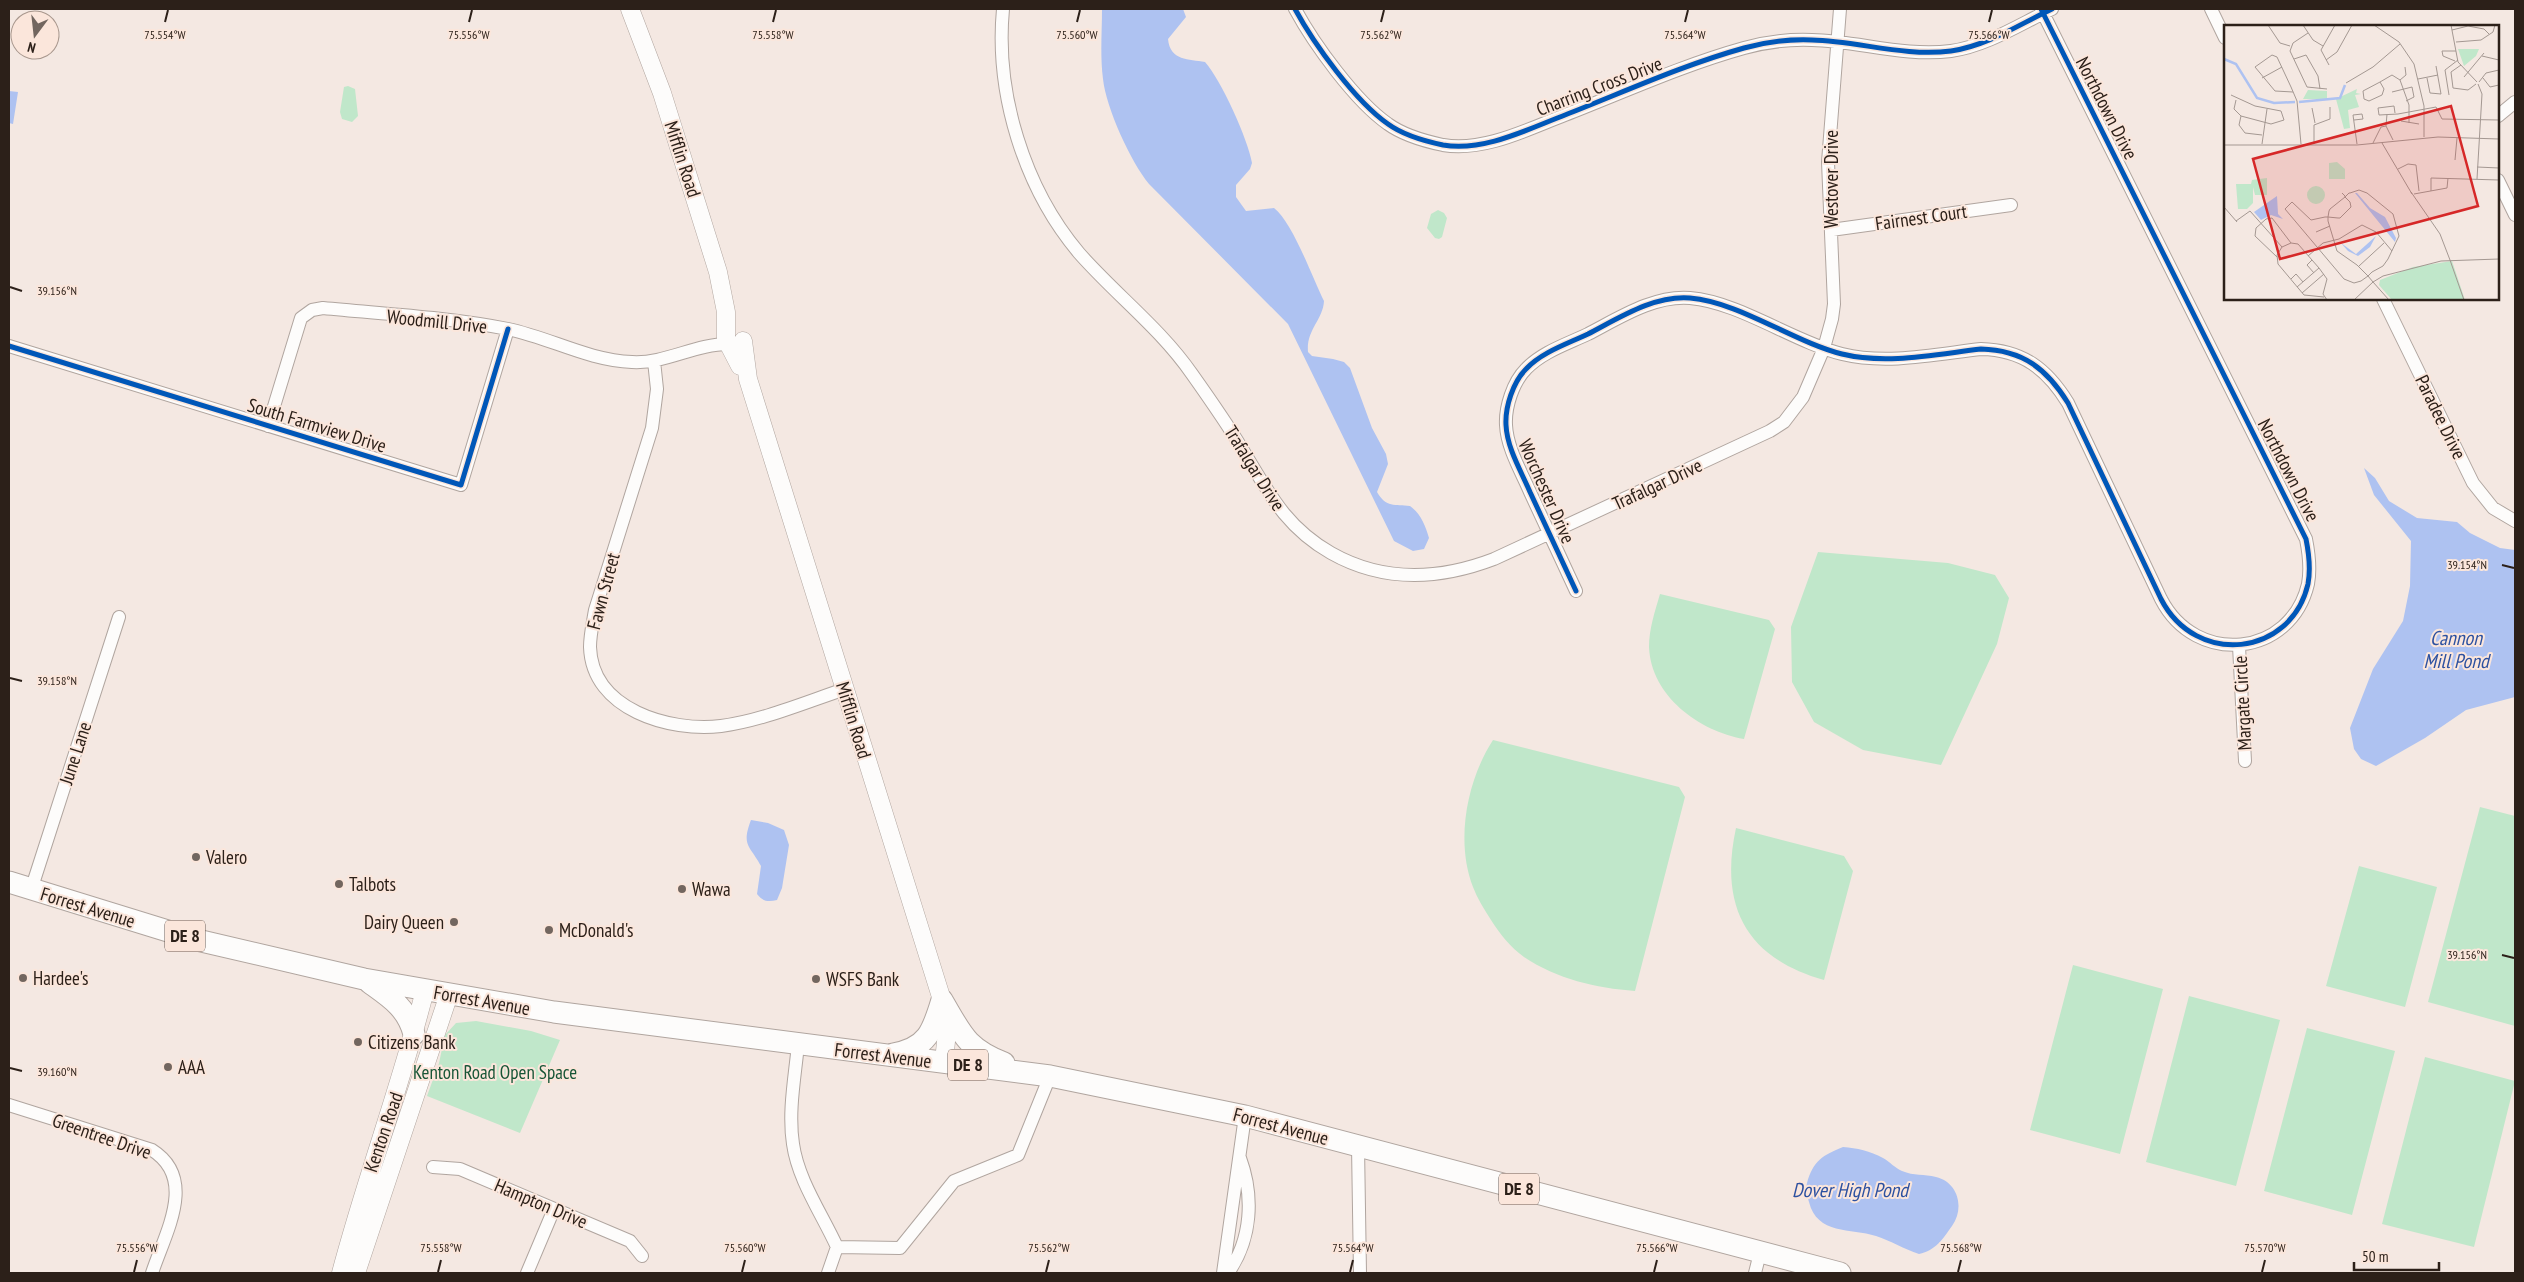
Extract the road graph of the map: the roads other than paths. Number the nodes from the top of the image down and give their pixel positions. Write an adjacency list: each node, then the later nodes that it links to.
1 (630, 9): 17 (main road, Mifflin Road)
2 (1003, 9): 23 (street, Trafalgar Drive)
3 (1295, 9): 8 (street, Charring Cross Drive)
4 (1840, 9): 8 (street, Westover Drive)
5 (2211, 9): 7 (street)
6 (2045, 10): 8 (street, Charring Cross Drive); 26 (street, Northdown Drive)
7 (2224, 36)
8 (1838, 42): 14 (street, Westover Drive)
9 (2515, 102): 10 (street)
10 (2499, 115)
11 (2499, 182): 13 (street)
12 (2011, 205): 14 (street, Fairnest Court)
13 (2515, 215)
14 (1831, 230): 19 (street, Westover Drive)
15 (2383, 300): 22 (street, Paradee Drive)
16 (508, 329): 20 (street, Woodmill Drive); 21 (street, Woodmill Drive); 21 (street, South Farmview Drive)
17 (729, 340): 20 (street, Woodmill Drive); 27 (main road, Mifflin Road)
18 (9, 346): 21 (street, South Farmview Drive)
19 (1824, 348): 23 (street, Trafalgar Drive); 23 (street, Worchester Drive); 26 (street, Northdown Drive)
20 (654, 361): 27 (street, Fawn Street)
21 (268, 426)
22 (2515, 521)
23 (1549, 533): 24 (street, Worchester Drive)
24 (1576, 591)
25 (119, 617): 30 (street, June Lane)
26 (2239, 646): 28 (street, Margate Circle)
27 (845, 689): 34 (main road, Mifflin Road)
28 (2246, 761)
29 (9, 882): 30 (highway, Forrest Avenue / DE 8)
30 (31, 890): 31 (highway, Forrest Avenue / DE 8)
31 (364, 979): 32 (highway, Forrest Avenue / DE 8); 35 (highway)
32 (424, 990): 33 (highway, Forrest Avenue / DE 8); 35 (main road, Kenton Road)
33 (449, 994): 36 (highway, Forrest Avenue / DE 8); 52 (main road, Kenton Road)
34 (942, 1000): 37 (highway); 38 (main road, Mifflin Road); 39 (highway)
35 (414, 1034): 51 (main road, Kenton Road)
36 (798, 1044): 37 (highway, Forrest Avenue / DE 8); 47 (street)
37 (887, 1055): 38 (highway, Forrest Avenue / DE 8)
38 (944, 1062): 39 (highway, Forrest Avenue / DE 8)
39 (1027, 1073): 40 (highway, Forrest Avenue / DE 8)
40 (1050, 1076): 42 (highway, Forrest Avenue / DE 8); 47 (street)
41 (9, 1105): 50 (street, Greentree Drive)
42 (1245, 1116): 43 (highway, Forrest Avenue / DE 8); 44 (street)
43 (1358, 1146): 49 (highway, Forrest Avenue / DE 8); 57 (street)
44 (1239, 1156): 55 (street); 56 (street)
45 (433, 1167): 46 (street, Hampton Drive)
46 (554, 1209): 48 (street, Hampton Drive); 53 (street)
47 (837, 1247): 54 (street)
48 (642, 1256)
49 (1758, 1263): 58 (highway, Forrest Avenue / DE 8)
50 (152, 1273)
51 (341, 1273)
52 (356, 1273)
53 (527, 1273)
54 (828, 1273)
55 (1223, 1273)
56 (1228, 1273)
57 (1360, 1273)
58 (1840, 1273)

